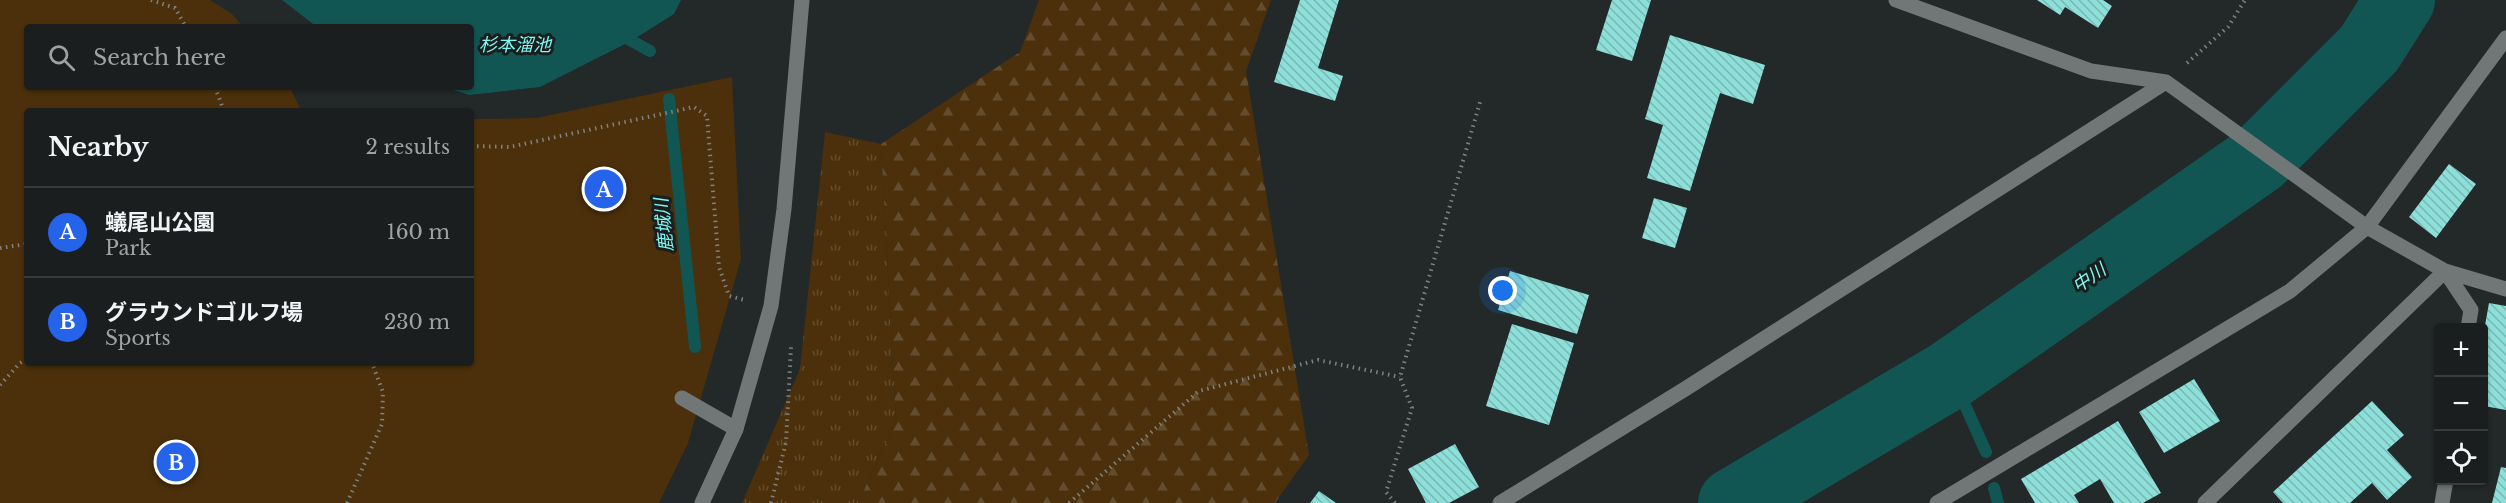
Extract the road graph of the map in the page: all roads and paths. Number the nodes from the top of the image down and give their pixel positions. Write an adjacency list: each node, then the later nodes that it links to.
1 (151, 0): 5 (path)
2 (802, 0): 17 (street)
3 (1896, 0): 7 (street)
4 (2245, 0): 7 (path)
5 (184, 24)
6 (2506, 38): 12 (street)
7 (2166, 82): 12 (street); 31 (street)
8 (216, 90): 10 (path)
9 (1481, 99): 21 (path)
10 (223, 108)
11 (474, 146): 17 (path)
12 (2367, 227): 15 (street); 32 (street)
13 (24, 244): 14 (path)
14 (0, 248)
15 (2445, 270): 16 (street); 18 (street); 33 (street)
16 (2506, 289)
17 (771, 306): 24 (street); 28 (path)
18 (2469, 323)
19 (24, 361): 22 (path)
20 (373, 366): 26 (path)
21 (1400, 377): 29 (path); 30 (path)
22 (0, 385)
23 (682, 398): 24 (street)
24 (736, 429): 27 (street)
25 (2445, 485): 34 (street)
26 (347, 503)
27 (702, 503)
28 (771, 503)
29 (1069, 503)
30 (1395, 503)
31 (1500, 503)
32 (1937, 503)
33 (2205, 503)
34 (2442, 503)

